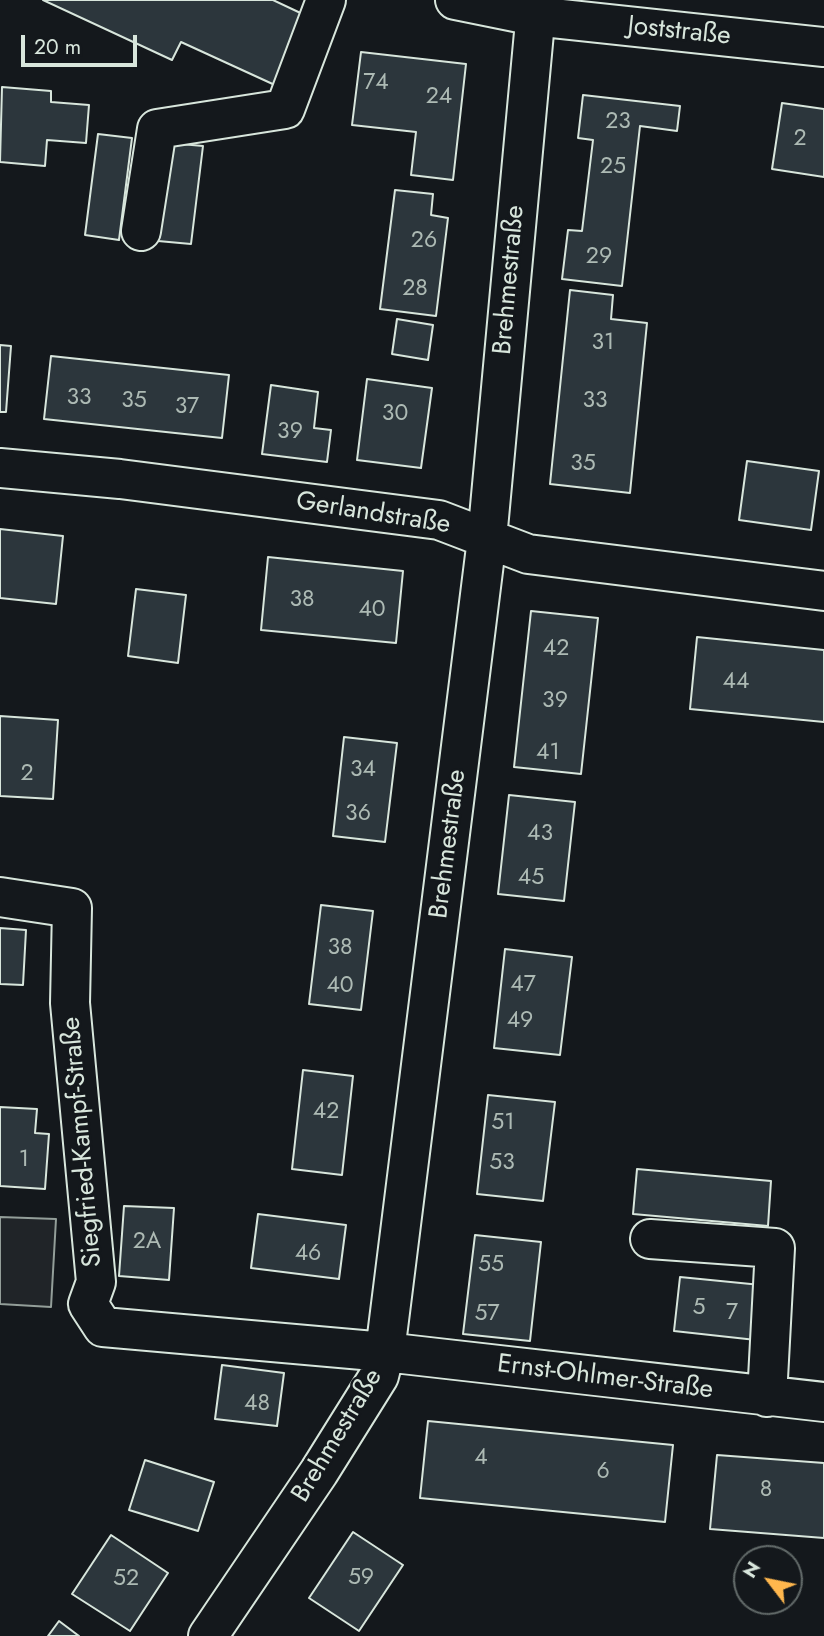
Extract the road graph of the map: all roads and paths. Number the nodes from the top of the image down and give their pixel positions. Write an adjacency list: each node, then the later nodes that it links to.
1 (326, 0): 5 (street)
2 (454, 0): 3 (street, Joststraße)
3 (536, 8): 4 (street, Joststraße); 7 (street, Brehmestraße)
4 (824, 47)
5 (141, 231)
6 (0, 468): 7 (street, Gerlandstraße)
7 (487, 538): 8 (street, Gerlandstraße); 11 (street, Brehmestraße)
8 (824, 591)
9 (0, 897): 11 (street, Siegfried-Kampf-Straße)
10 (650, 1239): 12 (street)
11 (385, 1352): 12 (street, Ernst-Ohlmer-Straße); 14 (street, Brehmestraße)
12 (767, 1397): 13 (street, Ernst-Ohlmer-Straße)
13 (824, 1402)
14 (226, 1630)

